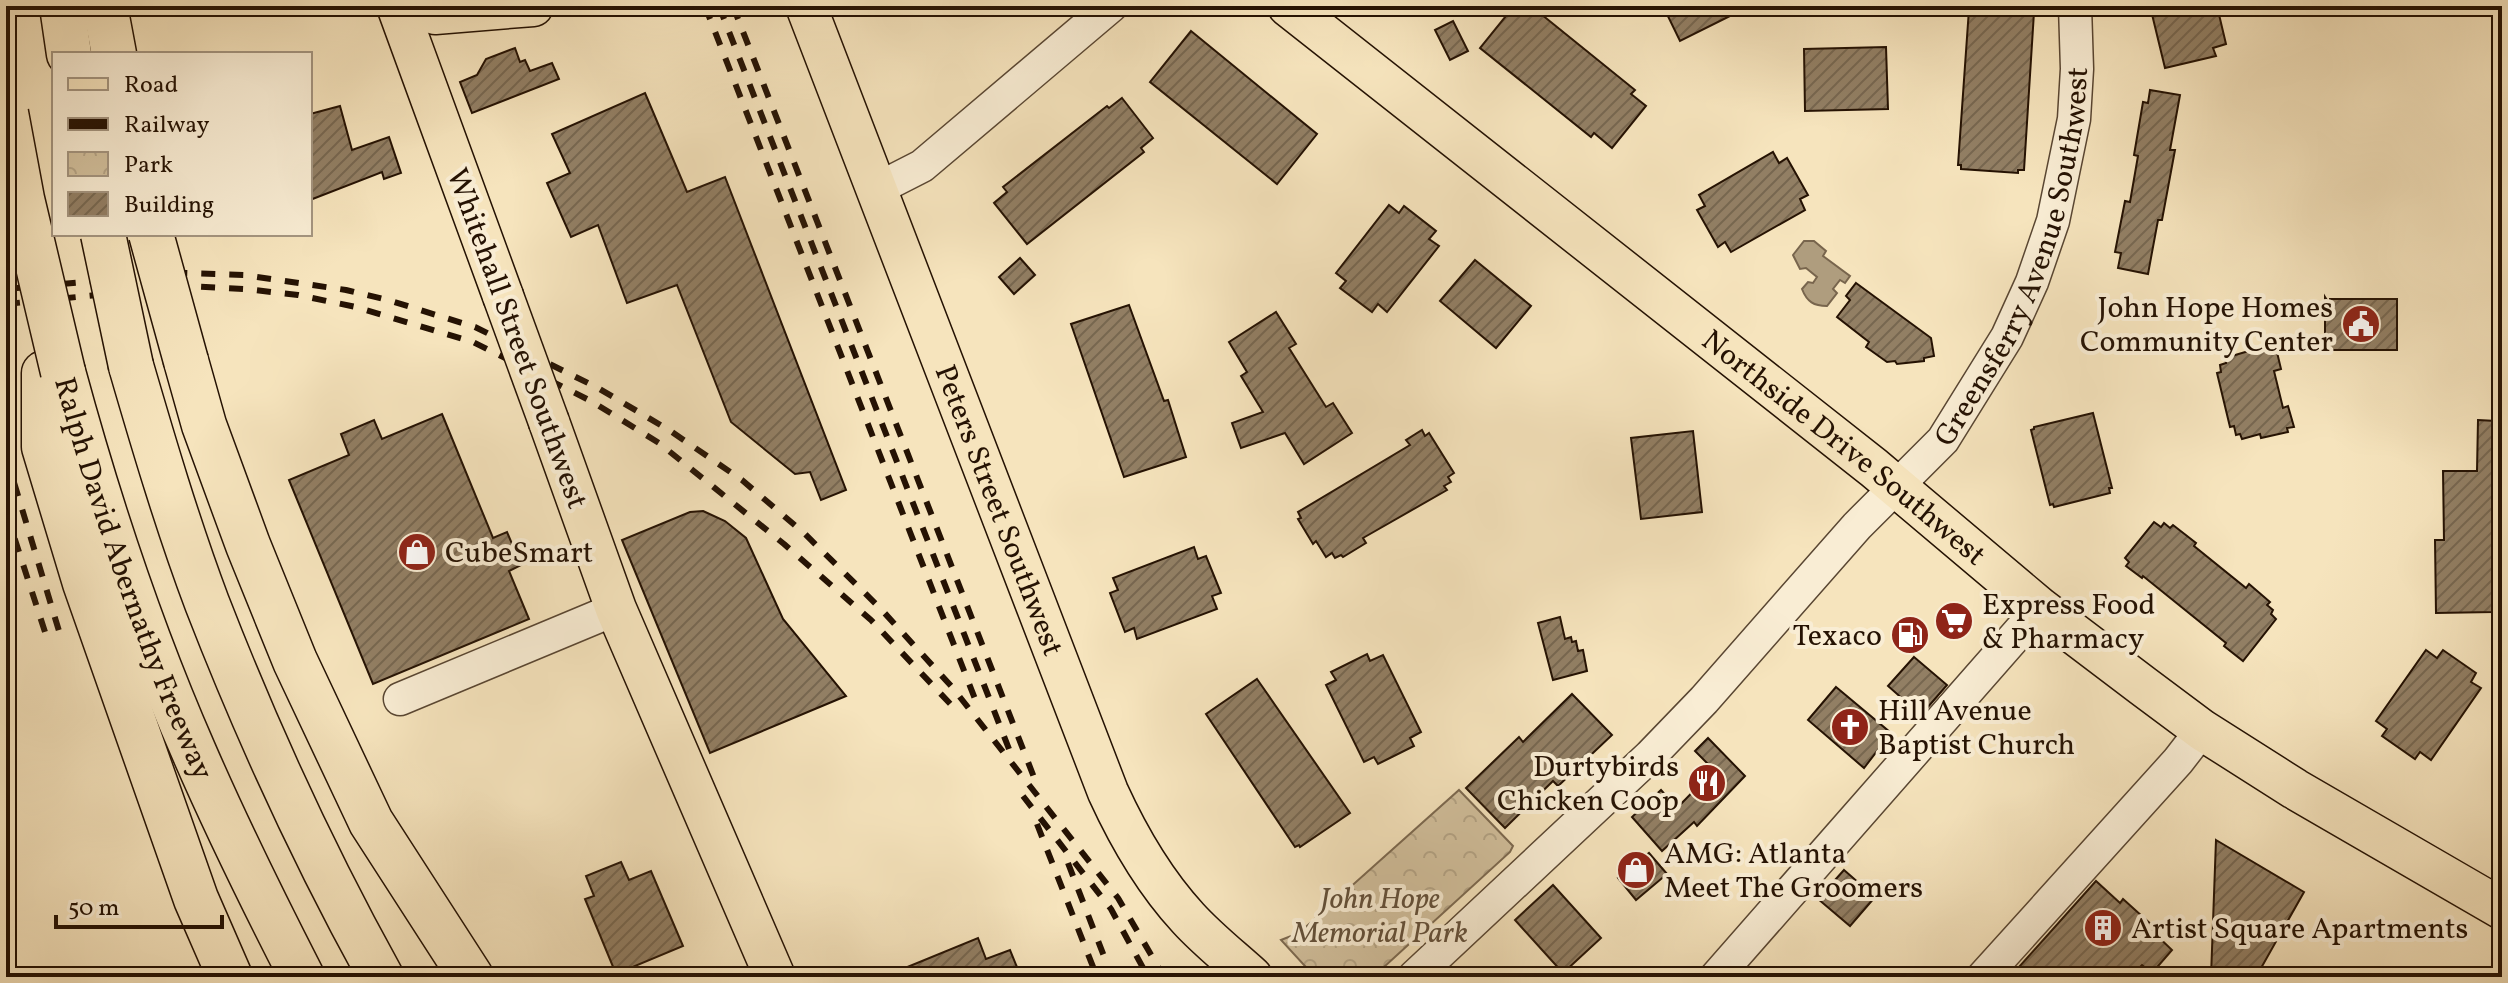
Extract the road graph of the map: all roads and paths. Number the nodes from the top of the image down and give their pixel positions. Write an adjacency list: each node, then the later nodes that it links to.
1 (62, 6): 10 (highway)
2 (105, 6): 11 (highway)
3 (397, 6): 19 (main road, Whitehall Street Southwest, bridge)
4 (410, 6): 5 (main road)
5 (533, 6)
6 (806, 6): 13 (main road, Peters Street Southwest)
7 (1111, 6): 13 (street)
8 (1288, 6): 17 (main road, Northside Drive Southwest)
9 (2075, 6): 17 (street, Greensferry Avenue Southwest)
10 (69, 52)
11 (114, 52)
12 (6, 113): 16 (highway, Ralph David Abernathy Freeway, bridge)
13 (875, 190): 28 (main road, Peters Street Southwest)
14 (103, 236): 25 (highway, Ralph David Abernathy Freeway, bridge)
15 (152, 236): 26 (highway, bridge)
16 (53, 372): 23 (highway); 24 (highway, Ralph David Abernathy Freeway)
17 (1898, 487): 18 (main road, Northside Drive Southwest); 29 (street, Greensferry Avenue Southwest)
18 (2040, 608): 21 (main road, Northside Drive Southwest); 30 (street)
19 (616, 609): 20 (street); 27 (main road, Whitehall Street Southwest)
20 (400, 699)
21 (2202, 730): 22 (main road, Northside Drive Southwest); 31 (street)
22 (2502, 909)
23 (230, 977)
24 (302, 977)
25 (381, 977)
26 (471, 977)
27 (775, 977)
28 (1252, 977)
29 (1414, 977)
30 (1716, 977)
31 (1983, 977)

